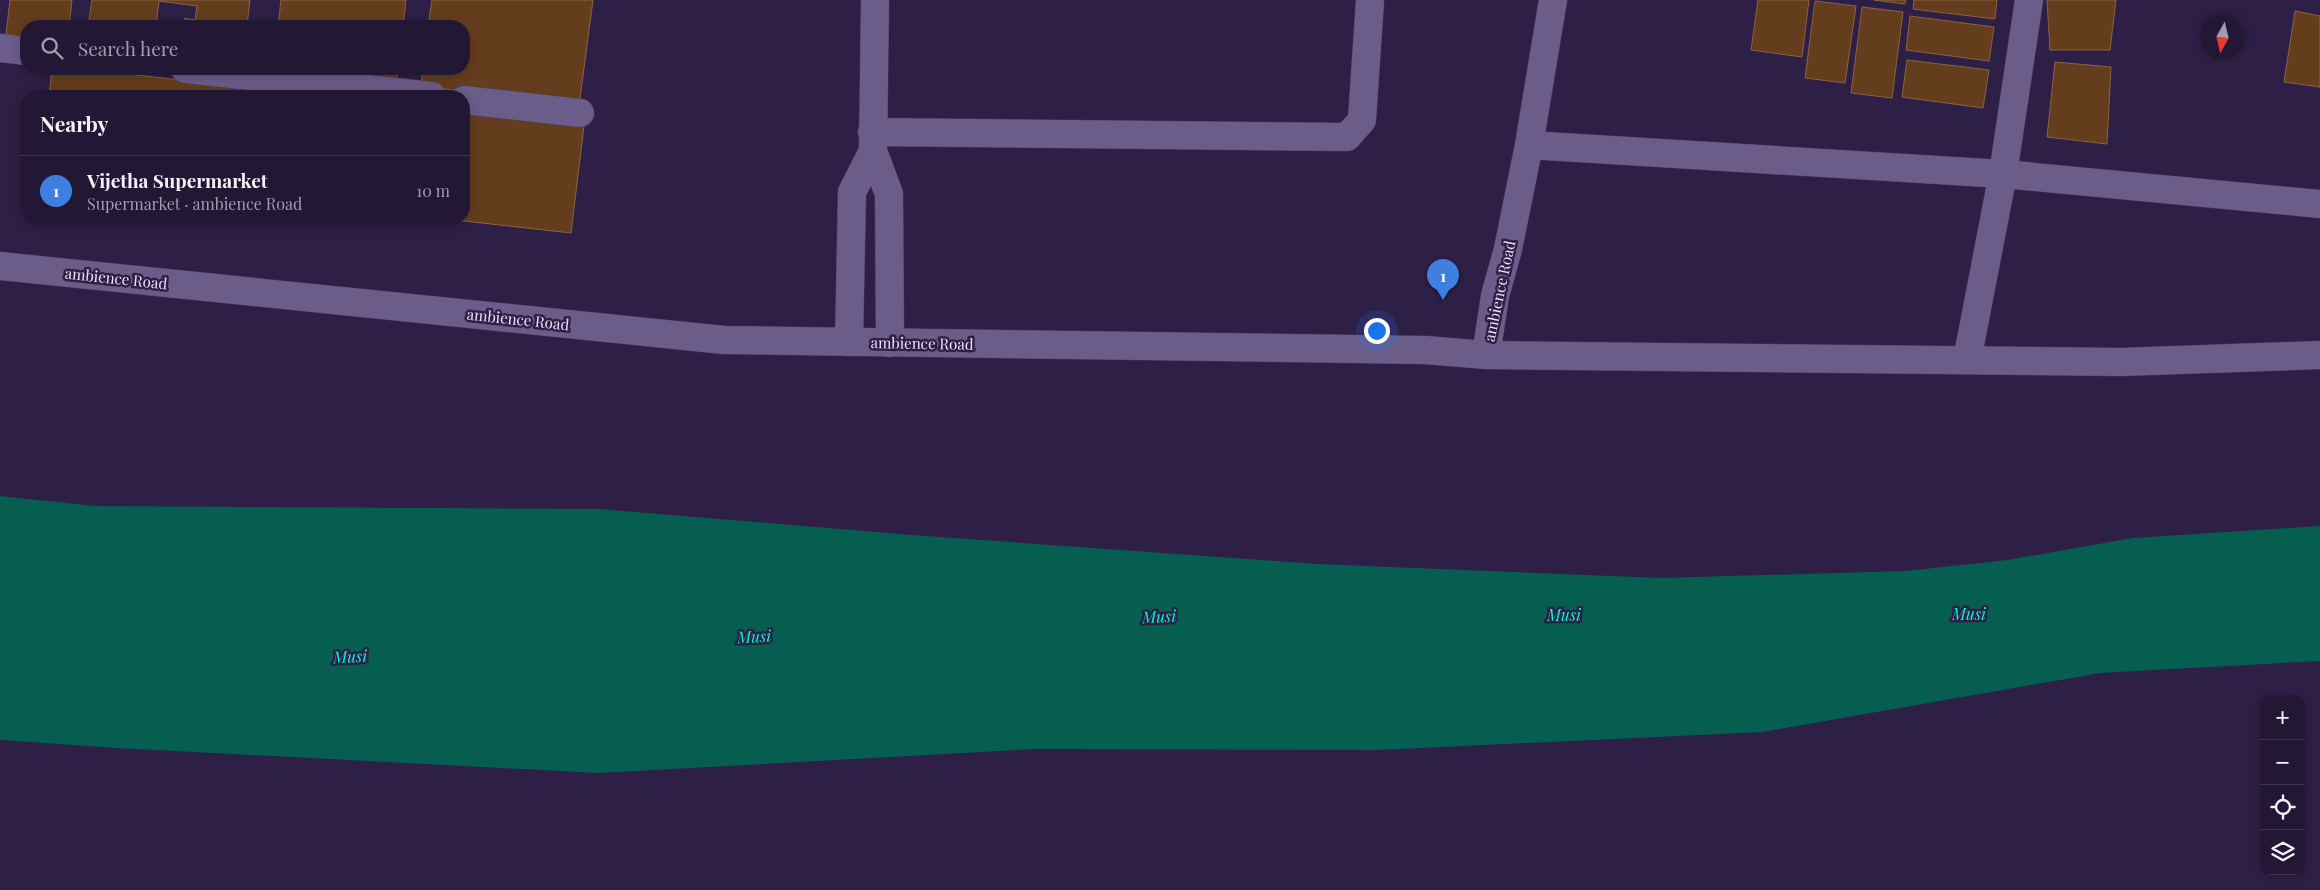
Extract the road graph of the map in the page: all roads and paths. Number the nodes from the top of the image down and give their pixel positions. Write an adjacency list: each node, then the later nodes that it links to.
1 (875, 0): 11 (street)
2 (1370, 0): 11 (street)
3 (1553, 0): 12 (street, ambience Road)
4 (2029, 0): 13 (street)
5 (0, 48): 6 (street)
6 (20, 50)
7 (240, 75): 8 (street)
8 (377, 90)
9 (470, 101): 10 (street)
10 (580, 113)
11 (873, 142): 16 (street); 17 (street)
12 (1529, 145): 13 (street); 18 (street, ambience Road)
13 (2003, 174): 14 (street); 20 (street)
14 (2320, 204)
15 (0, 266): 16 (street, ambience Road)
16 (849, 342): 17 (street, ambience Road)
17 (890, 343): 18 (street, ambience Road)
18 (1486, 355): 20 (street)
19 (2320, 355): 20 (street)
20 (1968, 360)

